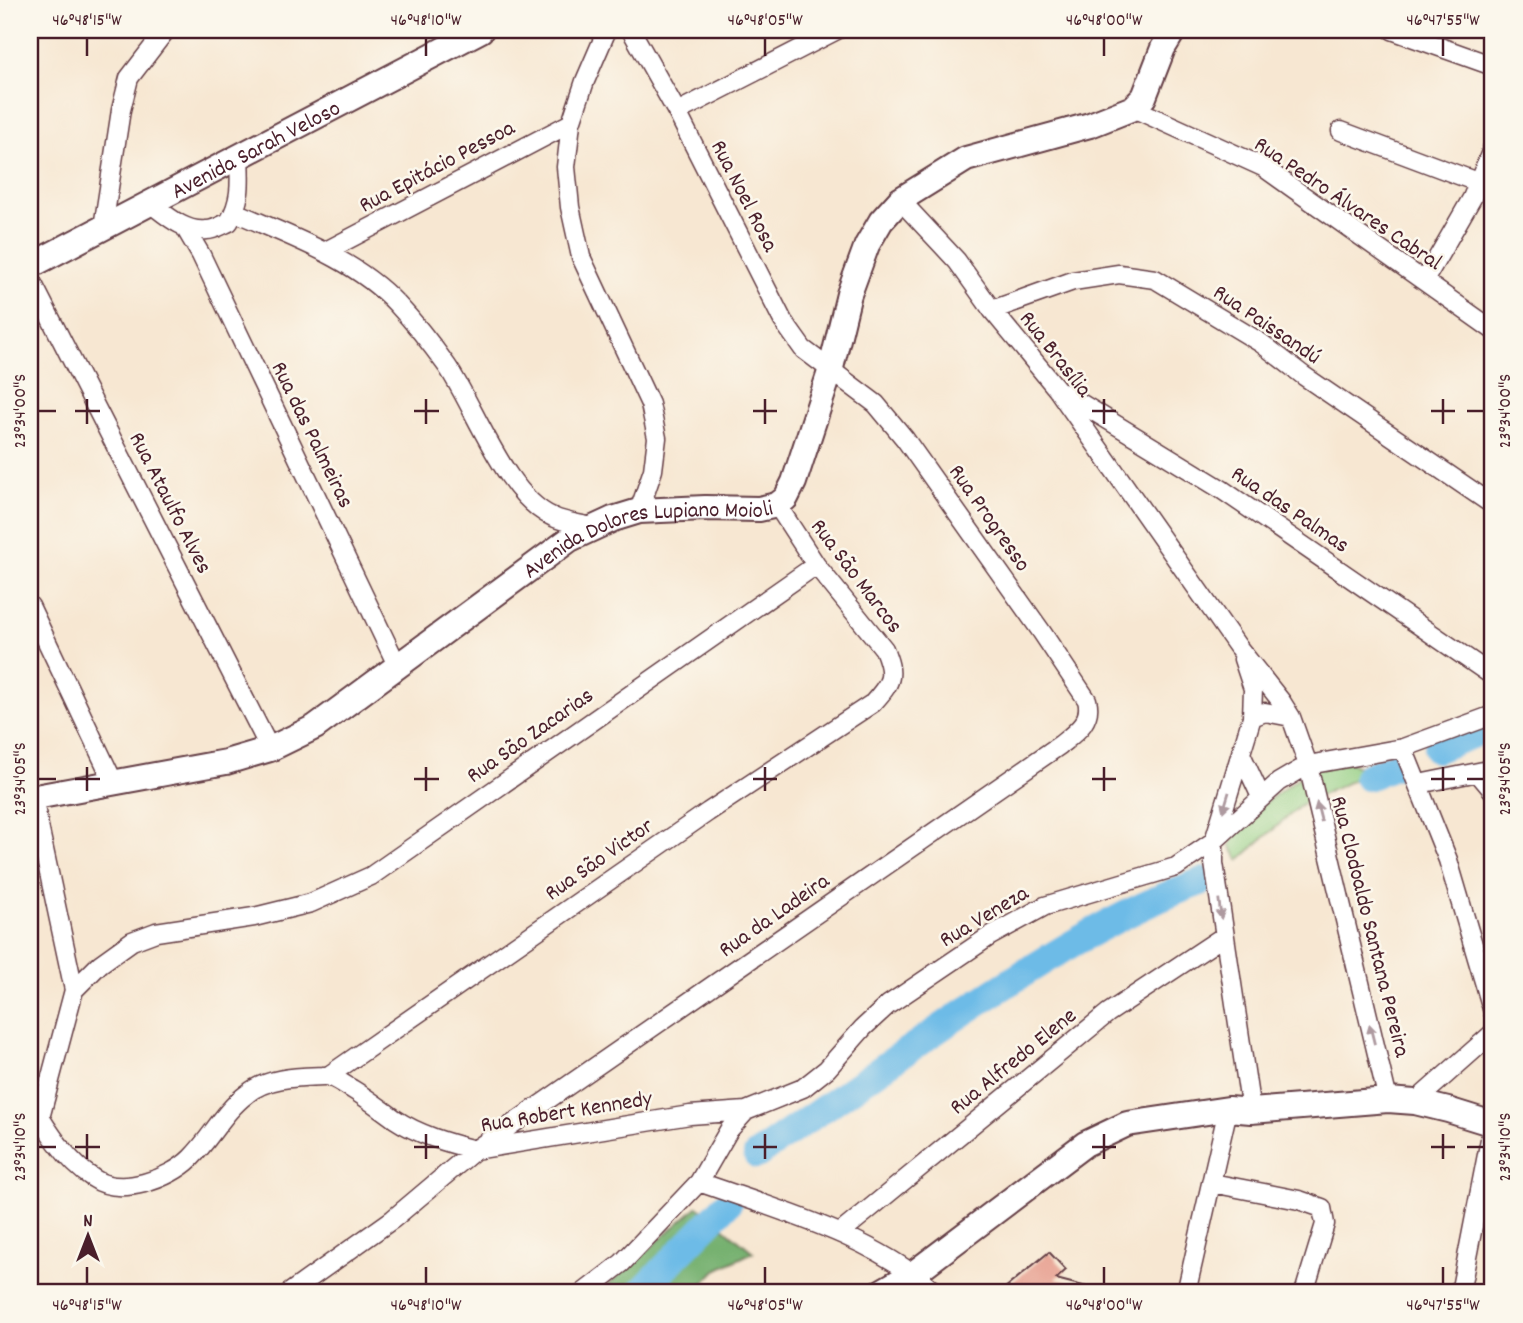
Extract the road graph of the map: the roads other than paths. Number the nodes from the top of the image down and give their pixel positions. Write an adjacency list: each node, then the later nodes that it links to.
1 (166, 30): 20 (street)
2 (481, 30): 14 (main road, Avenida Sarah Veloso)
3 (607, 30): 11 (street)
4 (631, 30): 10 (street, Rua Noel Rosa)
5 (837, 30): 10 (street)
6 (1174, 30): 9 (main road)
7 (1392, 30): 8 (street)
8 (1493, 66)
9 (1133, 108): 16 (main road, Avenida Dolores Lupiano Moioli); 24 (street, Rua Pedro Álvares Cabral)
10 (677, 111): 27 (street, Rua Noel Rosa)
11 (571, 123): 21 (street, Rua Epitácio Pessoa); 31 (street)
12 (1341, 131): 15 (street)
13 (1493, 147): 15 (street)
14 (239, 156): 17 (main road, Avenida Sarah Veloso); 18 (street)
15 (1486, 186): 24 (street)
16 (900, 200): 25 (street, Rua Brasília); 27 (main road, Avenida Dolores Lupiano Moioli)
17 (150, 203): 19 (street); 20 (main road, Avenida Sarah Veloso)
18 (235, 212): 19 (street); 21 (street)
19 (184, 226): 36 (street, Rua das Palmeiras)
20 (103, 228): 22 (main road, Avenida Sarah Veloso)
21 (324, 251): 32 (street)
22 (30, 266)
23 (30, 278): 44 (street, Rua Ataulfo Alves)
24 (1424, 281): 26 (street, Rua Pedro Álvares Cabral)
25 (992, 310): 28 (street, Rua Brasília); 30 (street, Rua Paissandú)
26 (1493, 330)
27 (830, 372): 29 (main road, Avenida Dolores Lupiano Moioli); 39 (street, Rua Progresso)
28 (1057, 389): 35 (street, Rua Brasília); 37 (street, Rua das Palmas)
29 (777, 505): 31 (main road, Avenida Dolores Lupiano Moioli); 33 (street, Rua São Marcos)
30 (1493, 505)
31 (639, 511): 32 (main road, Avenida Dolores Lupiano Moioli)
32 (594, 528): 36 (main road, Avenida Dolores Lupiano Moioli)
33 (816, 565): 38 (street, Rua São Marcos); 55 (street, Rua São Zacarias)
34 (30, 606): 48 (street)
35 (1238, 647): 41 (street, Rua Brasília); 42 (street, Rua Brasília)
36 (397, 665): 44 (main road, Avenida Dolores Lupiano Moioli)
37 (1493, 676)
38 (891, 677): 58 (street, Rua São Victor)
39 (1090, 710): 66 (street, Rua da Ladeira)
40 (1493, 715): 43 (street, Rua Veneza)
41 (1252, 717): 42 (street); 45 (street, Rua Brasília)
42 (1291, 717): 46 (street, Rua Brasília)
43 (1403, 748): 46 (street, Rua Veneza); 49 (street)
44 (270, 749): 48 (main road, Avenida Dolores Lupiano Moioli)
45 (1241, 754): 51 (street); 53 (street, Rua Brasília, one-way to 53)
46 (1307, 765): 51 (street, Rua Veneza); 60 (street, Rua Clodoaldo Santana Pereira, one-way to 46)
47 (1485, 771): 49 (street); 50 (street)
48 (113, 781): 52 (main road, Avenida Dolores Lupiano Moioli)
49 (1419, 784): 56 (street)
50 (1493, 791)
51 (1261, 797): 53 (street, Rua Veneza)
52 (31, 798): 55 (street)
53 (1214, 841): 54 (street, one-way to 54); 63 (street, Rua Veneza)
54 (1224, 936): 62 (street); 69 (street, Rua Alfredo Elene)
55 (74, 990): 64 (street)
56 (1493, 1012)
57 (1493, 1033): 61 (street)
58 (328, 1076): 64 (street); 66 (street, Rua Robert Kennedy)
59 (30, 1100): 64 (street)
60 (1388, 1100): 61 (main road); 62 (main road)
61 (1415, 1102): 65 (main road)
62 (1240, 1110): 68 (street); 70 (main road)
63 (746, 1111): 66 (street, Rua Robert Kennedy); 67 (street, Rua Veneza)
64 (40, 1118)
65 (1493, 1124): 77 (street)
66 (474, 1150): 72 (street, Rua da Ladeira)
67 (699, 1182): 69 (street); 73 (street, Rua Veneza)
68 (1212, 1183): 71 (street); 76 (street)
69 (840, 1233): 70 (street)
70 (914, 1273): 74 (main road); 75 (street)
71 (1192, 1292)
72 (289, 1293)
73 (583, 1293)
74 (879, 1293)
75 (937, 1293)
76 (1304, 1293)
77 (1460, 1293)

